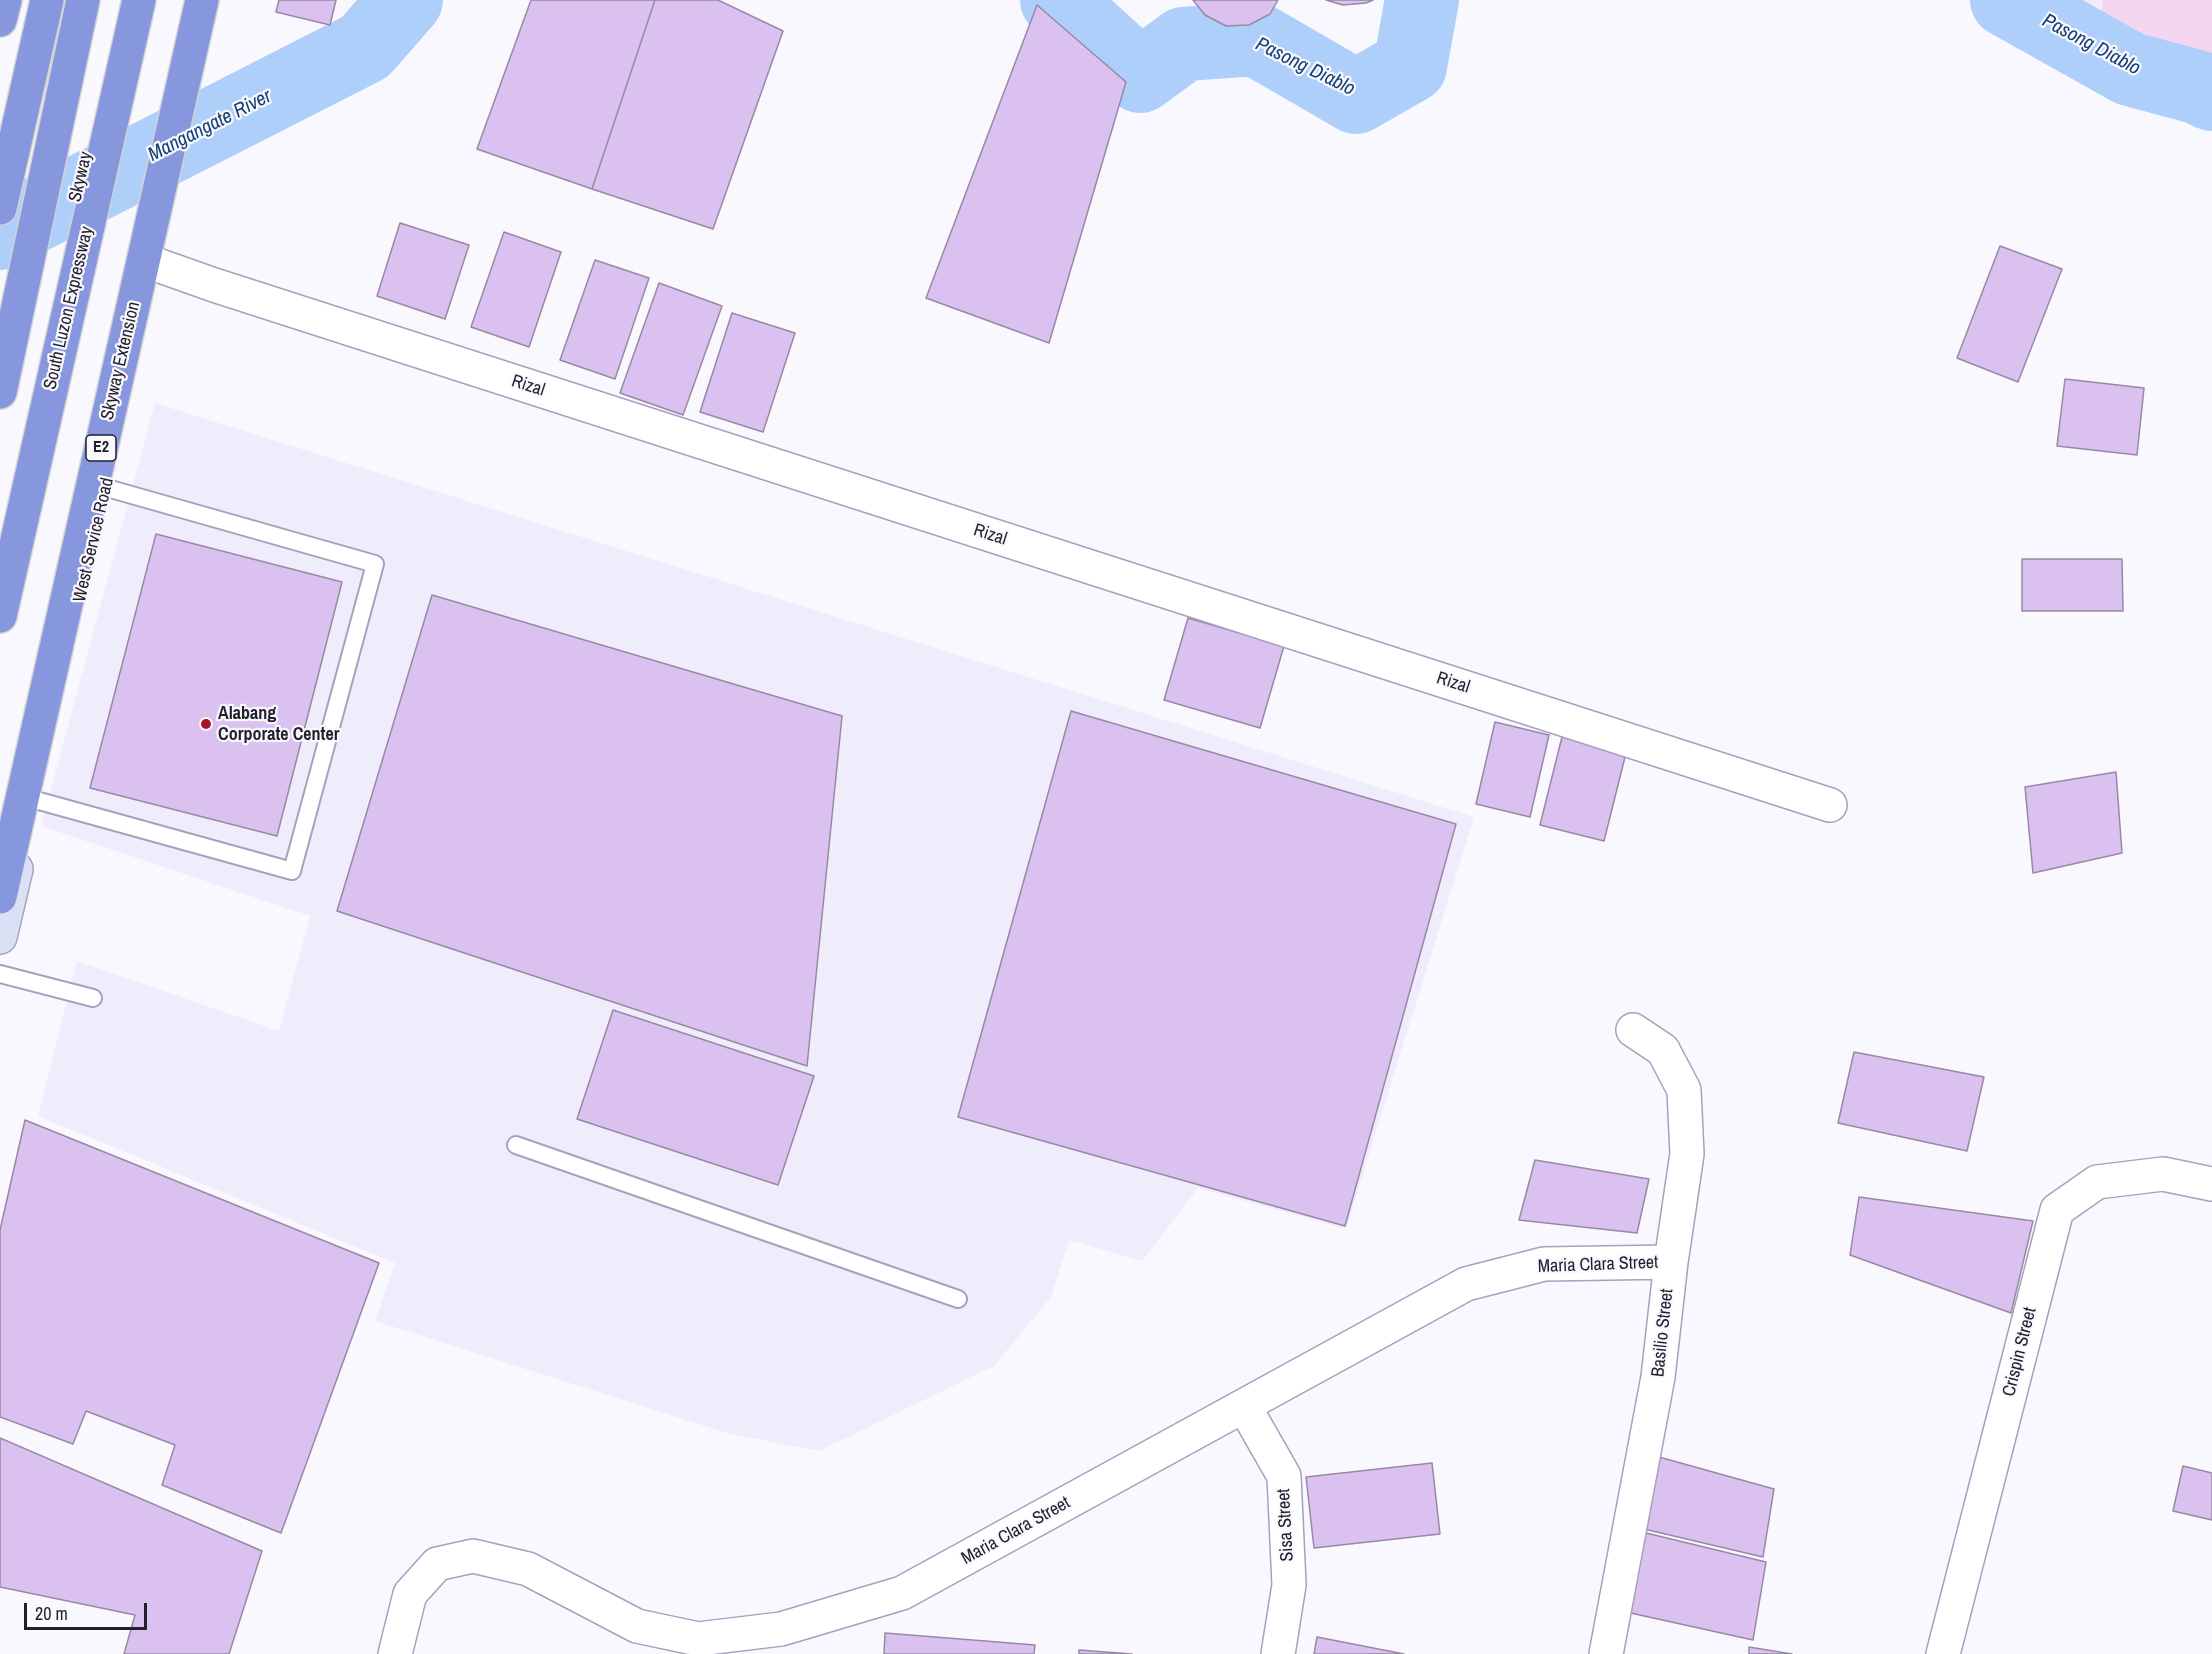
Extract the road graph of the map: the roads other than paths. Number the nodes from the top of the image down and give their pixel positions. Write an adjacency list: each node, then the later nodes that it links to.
1 (4, 0): 8 (highway)
2 (46, 0): 9 (highway)
3 (83, 0): 11 (highway, Skyway)
4 (123, 0): 13 (highway, Skyway)
5 (139, 0): 14 (highway, South Luzon Expressway)
6 (213, 0): 7 (main road, West Service Road)
7 (203, 16): 10 (main road, West Service Road); 17 (highway, Skyway Extension / E2)
8 (0, 20)
9 (0, 208)
10 (152, 263): 12 (main road, West Service Road); 16 (street, Rizal)
11 (0, 392)
12 (107, 488): 15 (main road, West Service Road); 15 (lane)
13 (0, 530)
14 (0, 616)
15 (32, 799): 18 (main road, West Service Road)
16 (1830, 805)
17 (0, 897)
18 (0, 937)
19 (0, 974): 20 (lane)
20 (93, 998)
21 (1633, 1030): 24 (street, Basilio Street)
22 (516, 1145): 25 (lane)
23 (2212, 1184): 30 (street, Crispin Street)
24 (1671, 1262): 26 (street, Maria Clara Street); 29 (street, Basilio Street)
25 (958, 1299)
26 (1244, 1406): 27 (street, Maria Clara Street); 28 (street, Sisa Street)
27 (395, 1654)
28 (1278, 1654)
29 (1606, 1654)
30 (1942, 1654)

